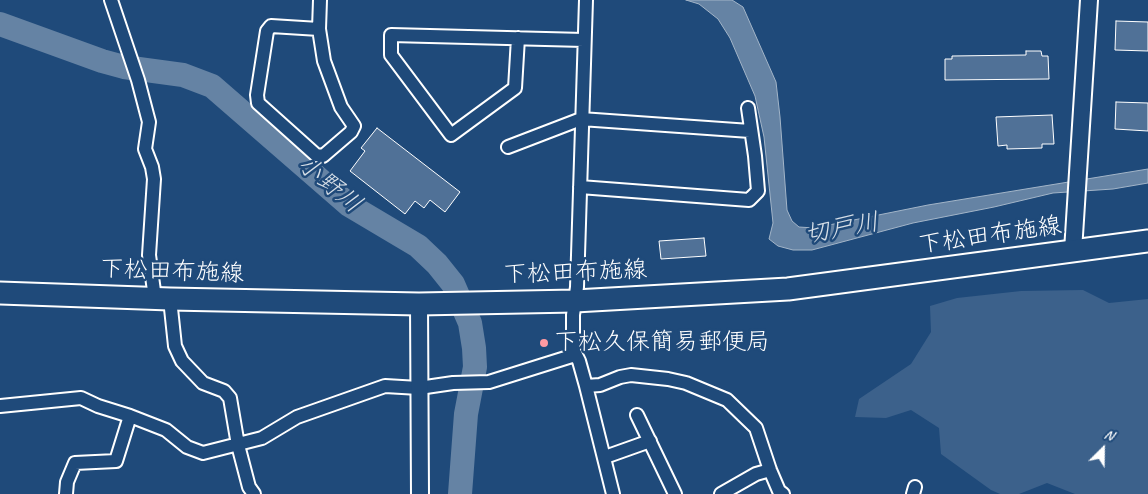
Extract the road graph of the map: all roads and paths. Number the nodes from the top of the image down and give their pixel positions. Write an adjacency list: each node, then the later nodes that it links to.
1 (111, 0): 16 (street)
2 (320, 0): 5 (street)
3 (586, 0): 7 (street)
4 (1090, 0): 14 (street)
5 (320, 29): 5 (street)
6 (518, 38): 6 (street); 7 (street)
7 (584, 40): 9 (street)
8 (748, 108): 10 (street)
9 (581, 119): 10 (street); 11 (street); 12 (street)
10 (750, 131): 12 (street)
11 (508, 146)
12 (580, 188): 17 (street)
13 (1148, 241): 14 (main road, 下松田布施線)
14 (1074, 251): 17 (main road, 下松田布施線)
15 (0, 292): 16 (main road, 下松田布施線)
16 (163, 299): 18 (main road, 下松田布施線); 26 (street)
17 (575, 301): 18 (main road, 下松田布施線); 19 (street)
18 (419, 304): 21 (street)
19 (575, 355): 20 (street); 21 (street)
20 (586, 386): 27 (street); 28 (street)
21 (419, 388): 26 (street); 31 (street)
22 (0, 406): 24 (street)
23 (637, 415): 25 (street)
24 (130, 416): 26 (street); 29 (street)
25 (650, 441): 27 (street); 33 (street)
26 (238, 445): 30 (street)
27 (605, 457): 32 (street)
28 (770, 470): 34 (street); 35 (street)
29 (66, 494)
30 (254, 494)
31 (420, 494)
32 (613, 494)
33 (675, 494)
34 (722, 494)
35 (783, 494)

